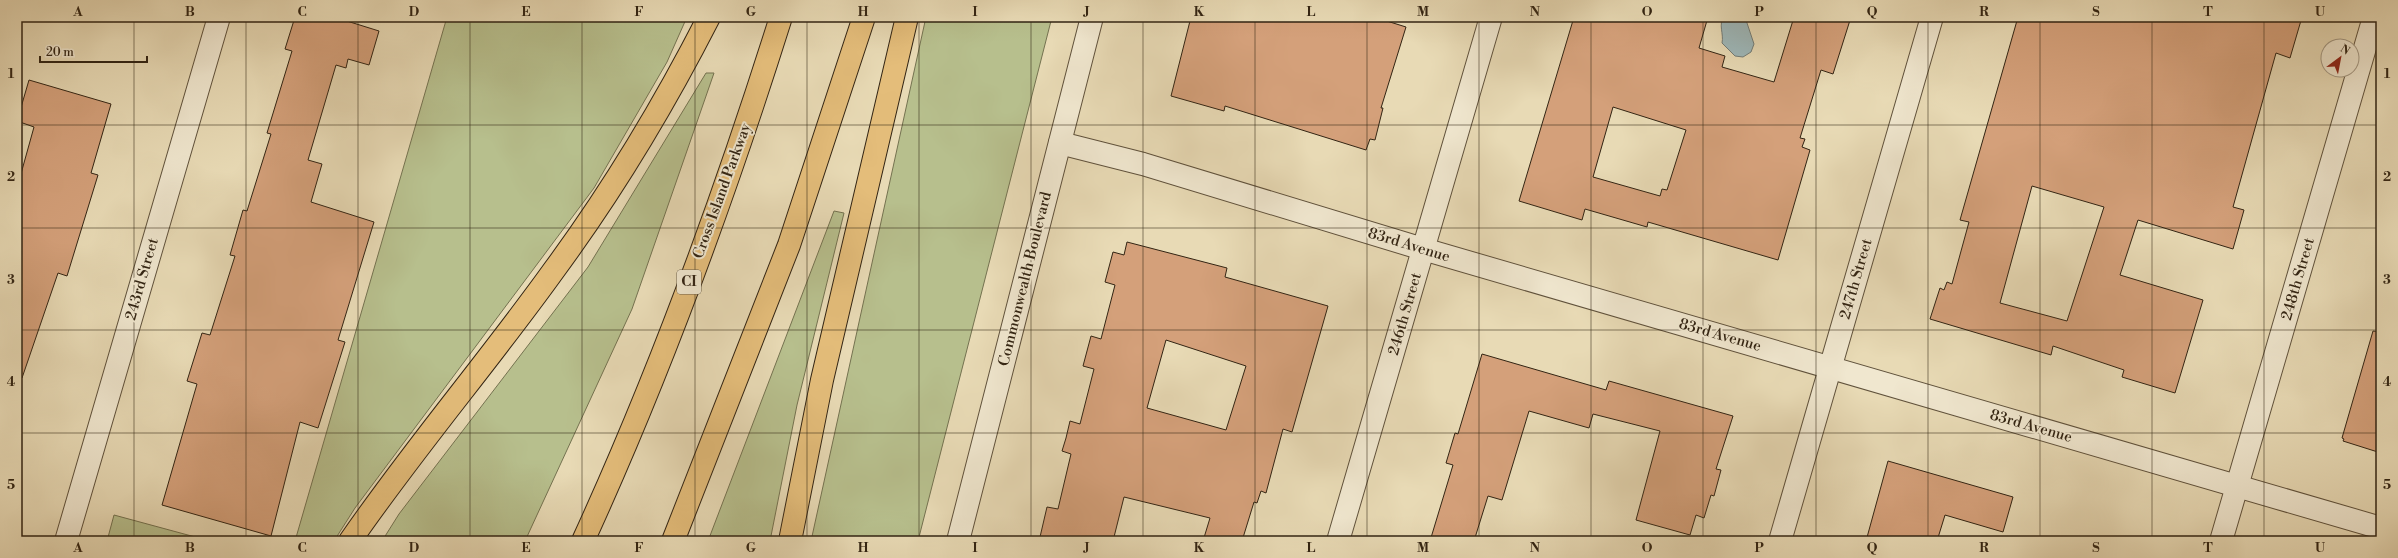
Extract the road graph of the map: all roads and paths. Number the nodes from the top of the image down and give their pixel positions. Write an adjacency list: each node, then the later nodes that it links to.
1 (219, 17): 15 (street, 243rd Street)
2 (709, 17): 16 (highway)
3 (781, 17): 17 (highway, Cross Island Parkway / CI)
4 (864, 17): 18 (highway)
5 (907, 17): 19 (highway)
6 (1092, 17): 10 (street, Commonwealth Boulevard)
7 (1491, 17): 11 (street, 246th Street)
8 (1932, 17): 12 (street, 247th Street)
9 (2374, 17): 13 (street, 248th Street)
10 (1060, 143): 11 (street, 83rd Avenue); 20 (street, Commonwealth Boulevard)
11 (1423, 249): 12 (street, 83rd Avenue); 21 (street, 246th Street)
12 (1830, 368): 13 (street, 83rd Avenue); 22 (street, 247th Street)
13 (2237, 486): 14 (street, 83rd Avenue); 23 (street, 248th Street)
14 (2381, 528)
15 (66, 541)
16 (350, 541)
17 (584, 541)
18 (673, 541)
19 (790, 541)
20 (958, 541)
21 (1338, 541)
22 (1780, 541)
23 (2221, 541)

